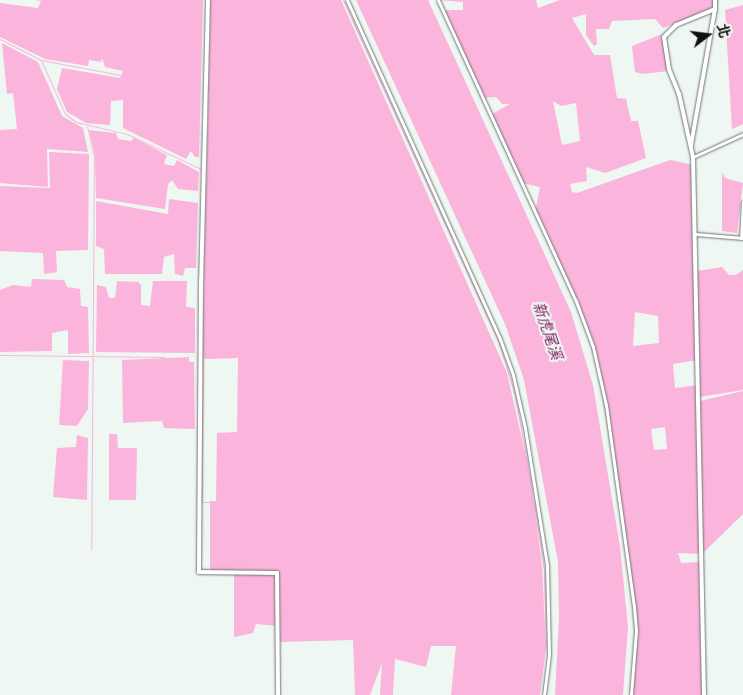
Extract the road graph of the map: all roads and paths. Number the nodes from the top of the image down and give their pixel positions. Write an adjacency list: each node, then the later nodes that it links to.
1 (208, 0): 12 (street)
2 (347, 0): 13 (street)
3 (438, 0): 14 (street)
4 (715, 0): 5 (street)
5 (715, 9): 7 (street); 7 (street)
6 (743, 134): 8 (street)
7 (691, 147): 8 (street)
8 (693, 156): 10 (street)
9 (743, 202): 11 (street)
10 (696, 234): 11 (street); 15 (street)
11 (742, 238)
12 (278, 695)
13 (544, 695)
14 (631, 695)
15 (704, 695)

